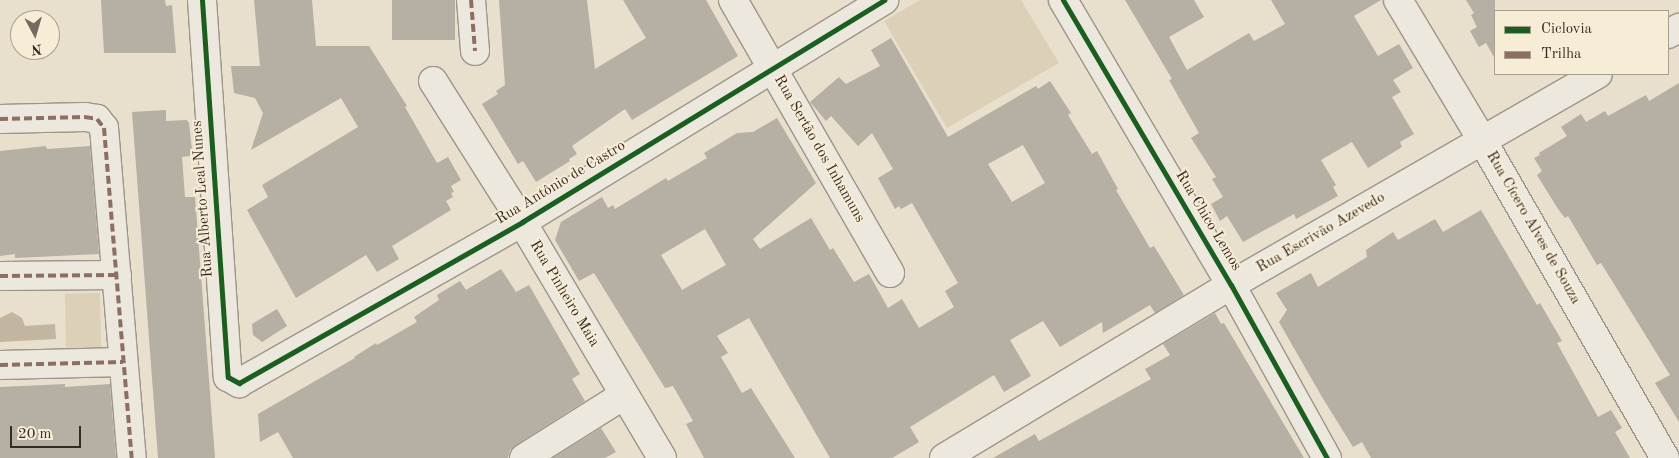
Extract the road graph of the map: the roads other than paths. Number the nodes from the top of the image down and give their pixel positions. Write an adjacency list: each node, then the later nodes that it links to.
1 (202, 0): 20 (street, Rua Alberto Leal Nunes)
2 (471, 0): 7 (street)
3 (733, 0): 8 (street, Rua Sertão dos Inhamuns)
4 (884, 0): 8 (street, Rua Antônio de Castro)
5 (1063, 0): 17 (street, Rua Chico Lemos)
6 (1398, 0): 12 (street, Rua Cícero Alves de Souza)
7 (475, 51)
8 (773, 69): 13 (street, Rua Antônio de Castro); 14 (street, Rua Sertão dos Inhamuns)
9 (1596, 75): 12 (street, Rua Escrivão Azevedo)
10 (434, 81): 13 (street, Rua Pinheiro Maia)
11 (0, 119): 15 (street)
12 (1482, 140): 17 (street, Rua Escrivão Azevedo); 27 (street, Rua Cícero Alves de Souza)
13 (522, 222): 20 (street, Rua Antônio de Castro); 21 (street, Rua Pinheiro Maia)
14 (890, 273)
15 (117, 274): 16 (street); 18 (street)
16 (0, 276)
17 (1231, 285): 25 (street, Rua Escrivão Azevedo); 26 (street, Rua Chico Lemos)
18 (123, 362): 19 (street); 22 (street)
19 (0, 365)
20 (246, 381)
21 (624, 395): 23 (street); 24 (street, Rua Pinheiro Maia)
22 (132, 458)
23 (524, 458)
24 (662, 458)
25 (944, 458)
26 (1327, 458)
27 (1665, 458)

